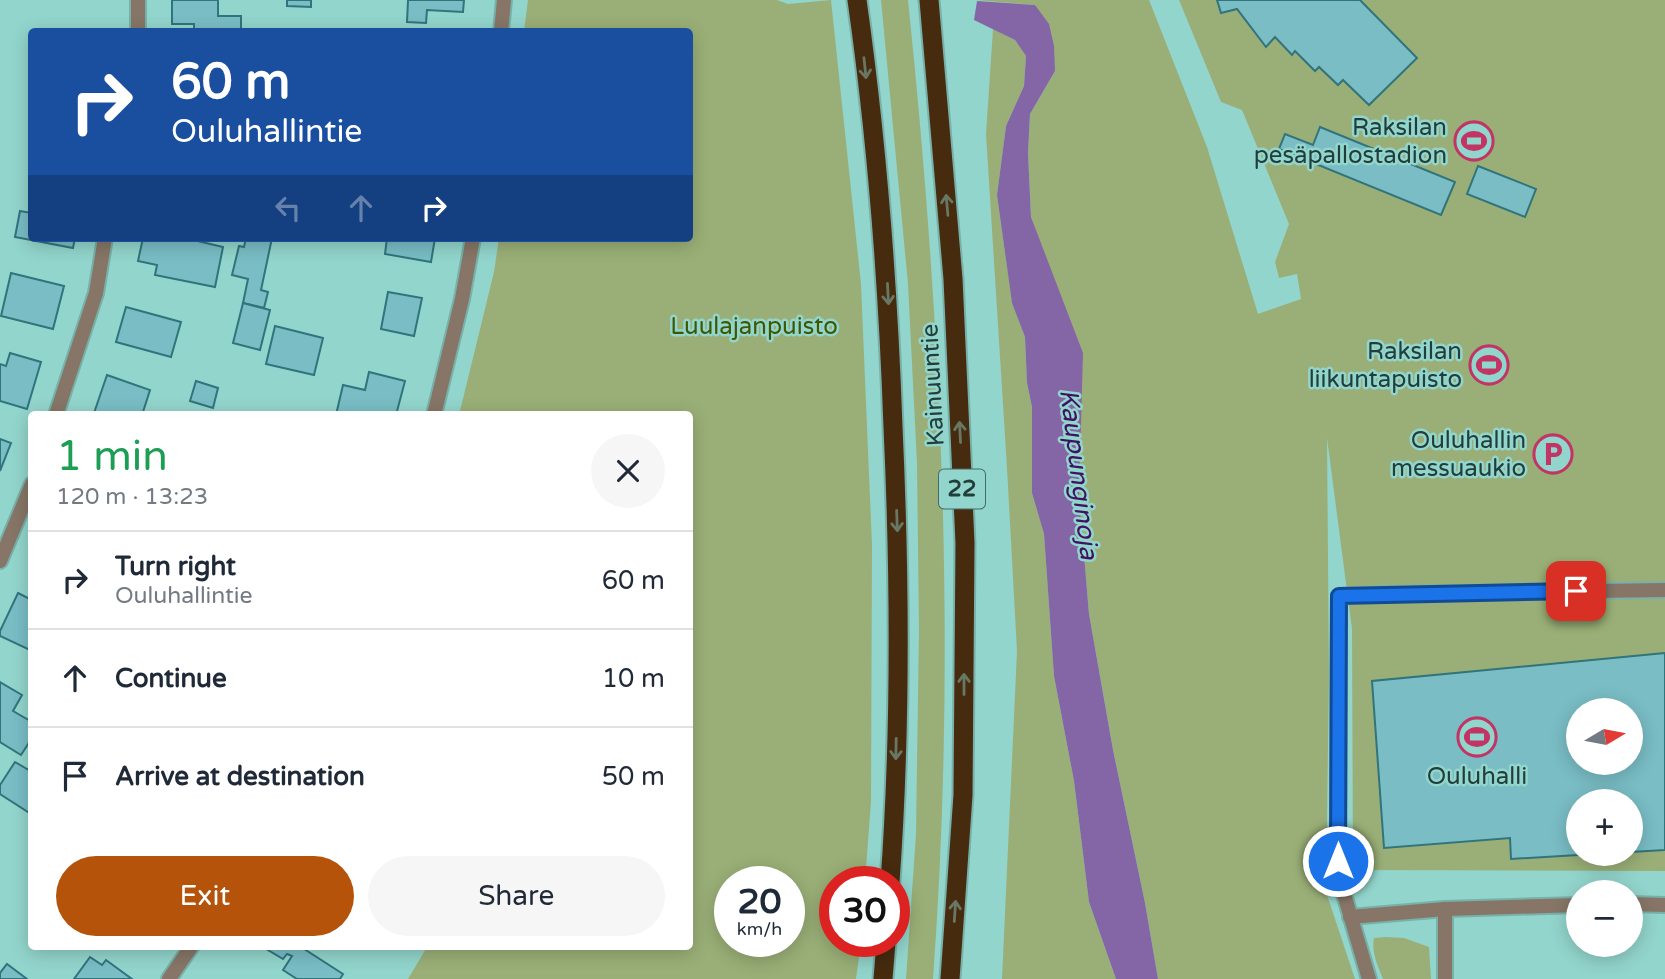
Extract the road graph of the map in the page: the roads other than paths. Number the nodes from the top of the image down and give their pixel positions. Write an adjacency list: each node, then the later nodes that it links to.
1 (138, 0): 5 (street)
2 (504, 0): 6 (street)
3 (857, 0): 14 (highway, Kainuuntie, one-way to 14)
4 (929, 0): 24 (highway, Kainuuntie / 22, one-way to 4)
5 (138, 28)
6 (501, 28)
7 (104, 242): 9 (street)
8 (472, 242): 10 (street)
9 (58, 411)
10 (435, 411)
11 (28, 494): 12 (street)
12 (0, 561)
13 (1665, 590): 19 (street)
14 (891, 866)
15 (1566, 905): 18 (street)
16 (1643, 905): 17 (street)
17 (1665, 905)
18 (1446, 909): 19 (street); 26 (street)
19 (1350, 917): 25 (street)
20 (189, 950): 22 (street)
21 (885, 957): 23 (highway)
22 (169, 979)
23 (883, 979)
24 (950, 979)
25 (1369, 979)
26 (1445, 979)

